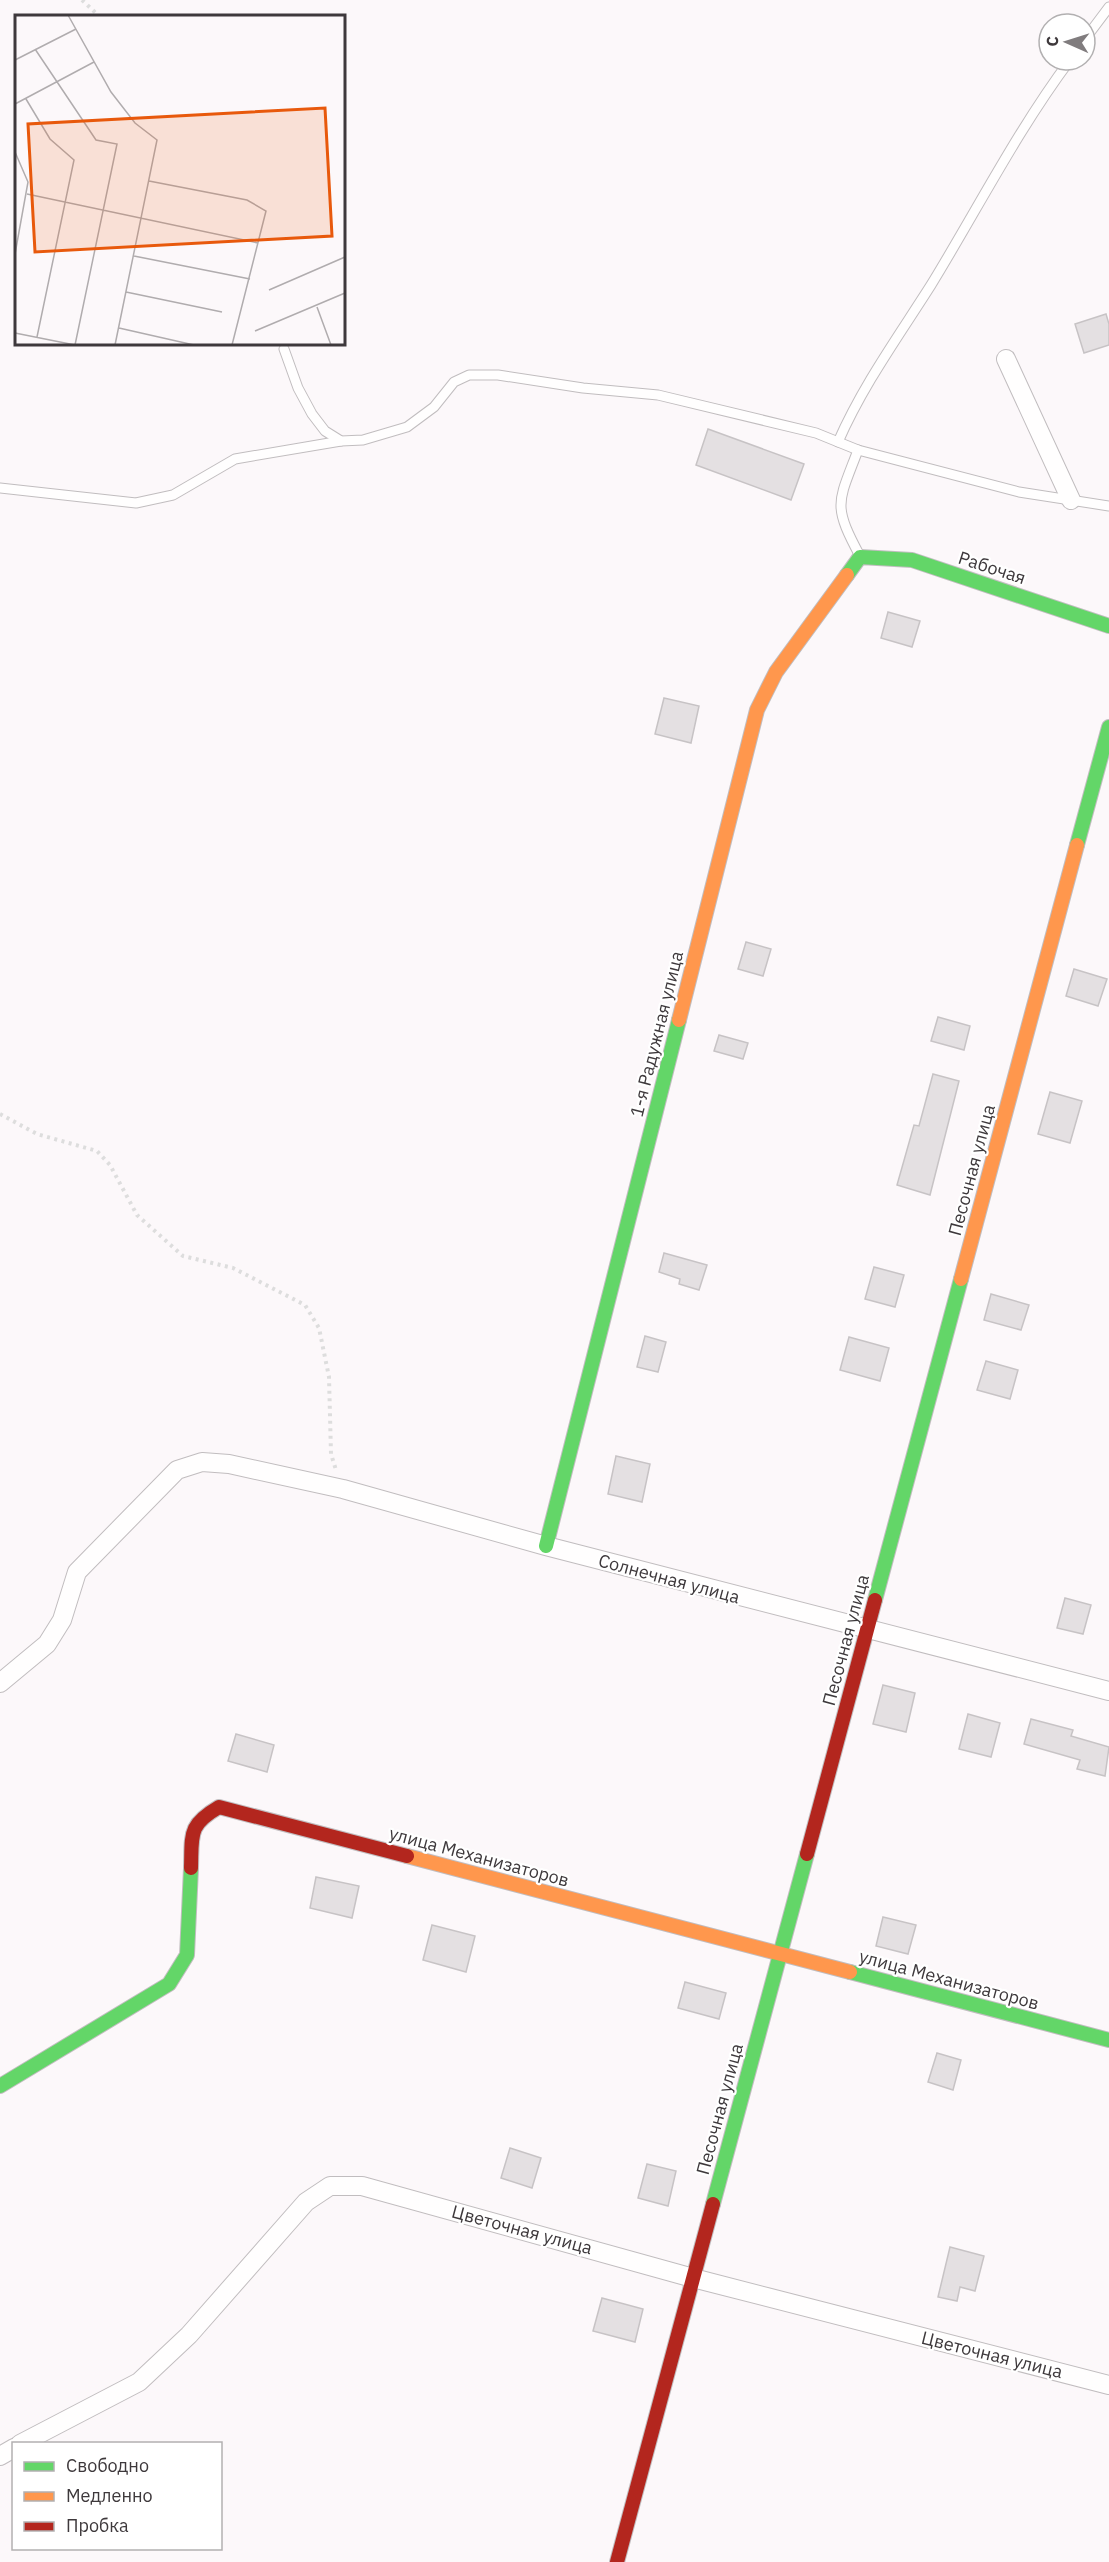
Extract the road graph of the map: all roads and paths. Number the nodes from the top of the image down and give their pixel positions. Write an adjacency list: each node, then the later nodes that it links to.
1 (82, 0): 3 (path)
2 (1109, 7): 4 (lane)
3 (98, 15)
4 (1097, 23)
5 (1062, 72): 9 (lane)
6 (284, 349): 8 (lane)
7 (1006, 359): 12 (street)
8 (341, 441): 9 (lane); 11 (lane)
9 (838, 442): 10 (lane)
10 (858, 450): 12 (lane); 14 (lane)
11 (0, 488)
12 (1071, 500): 13 (lane)
13 (1109, 506)
14 (860, 557): 15 (street, Рабочая); 19 (street, 1-я Радужная улица)
15 (1109, 626)
16 (1109, 727): 20 (street, Песочная улица)
17 (0, 1114): 18 (path)
18 (343, 1489): 19 (street, Солнечная улица); 21 (street, Солнечная улица)
19 (546, 1546): 20 (street, Солнечная улица)
20 (867, 1631): 22 (street, Солнечная улица); 23 (street, Песочная улица)
21 (0, 1683)
22 (1109, 1691)
23 (780, 1954): 24 (street, улица Механизаторов); 25 (street, улица Механизаторов); 26 (street, Песочная улица)
24 (1109, 2040)
25 (0, 2085)
26 (693, 2278): 27 (street, Цветочная улица); 28 (street, Цветочная улица); 29 (street, Песочная улица)
27 (1109, 2385)
28 (24, 2442)
29 (617, 2562)

